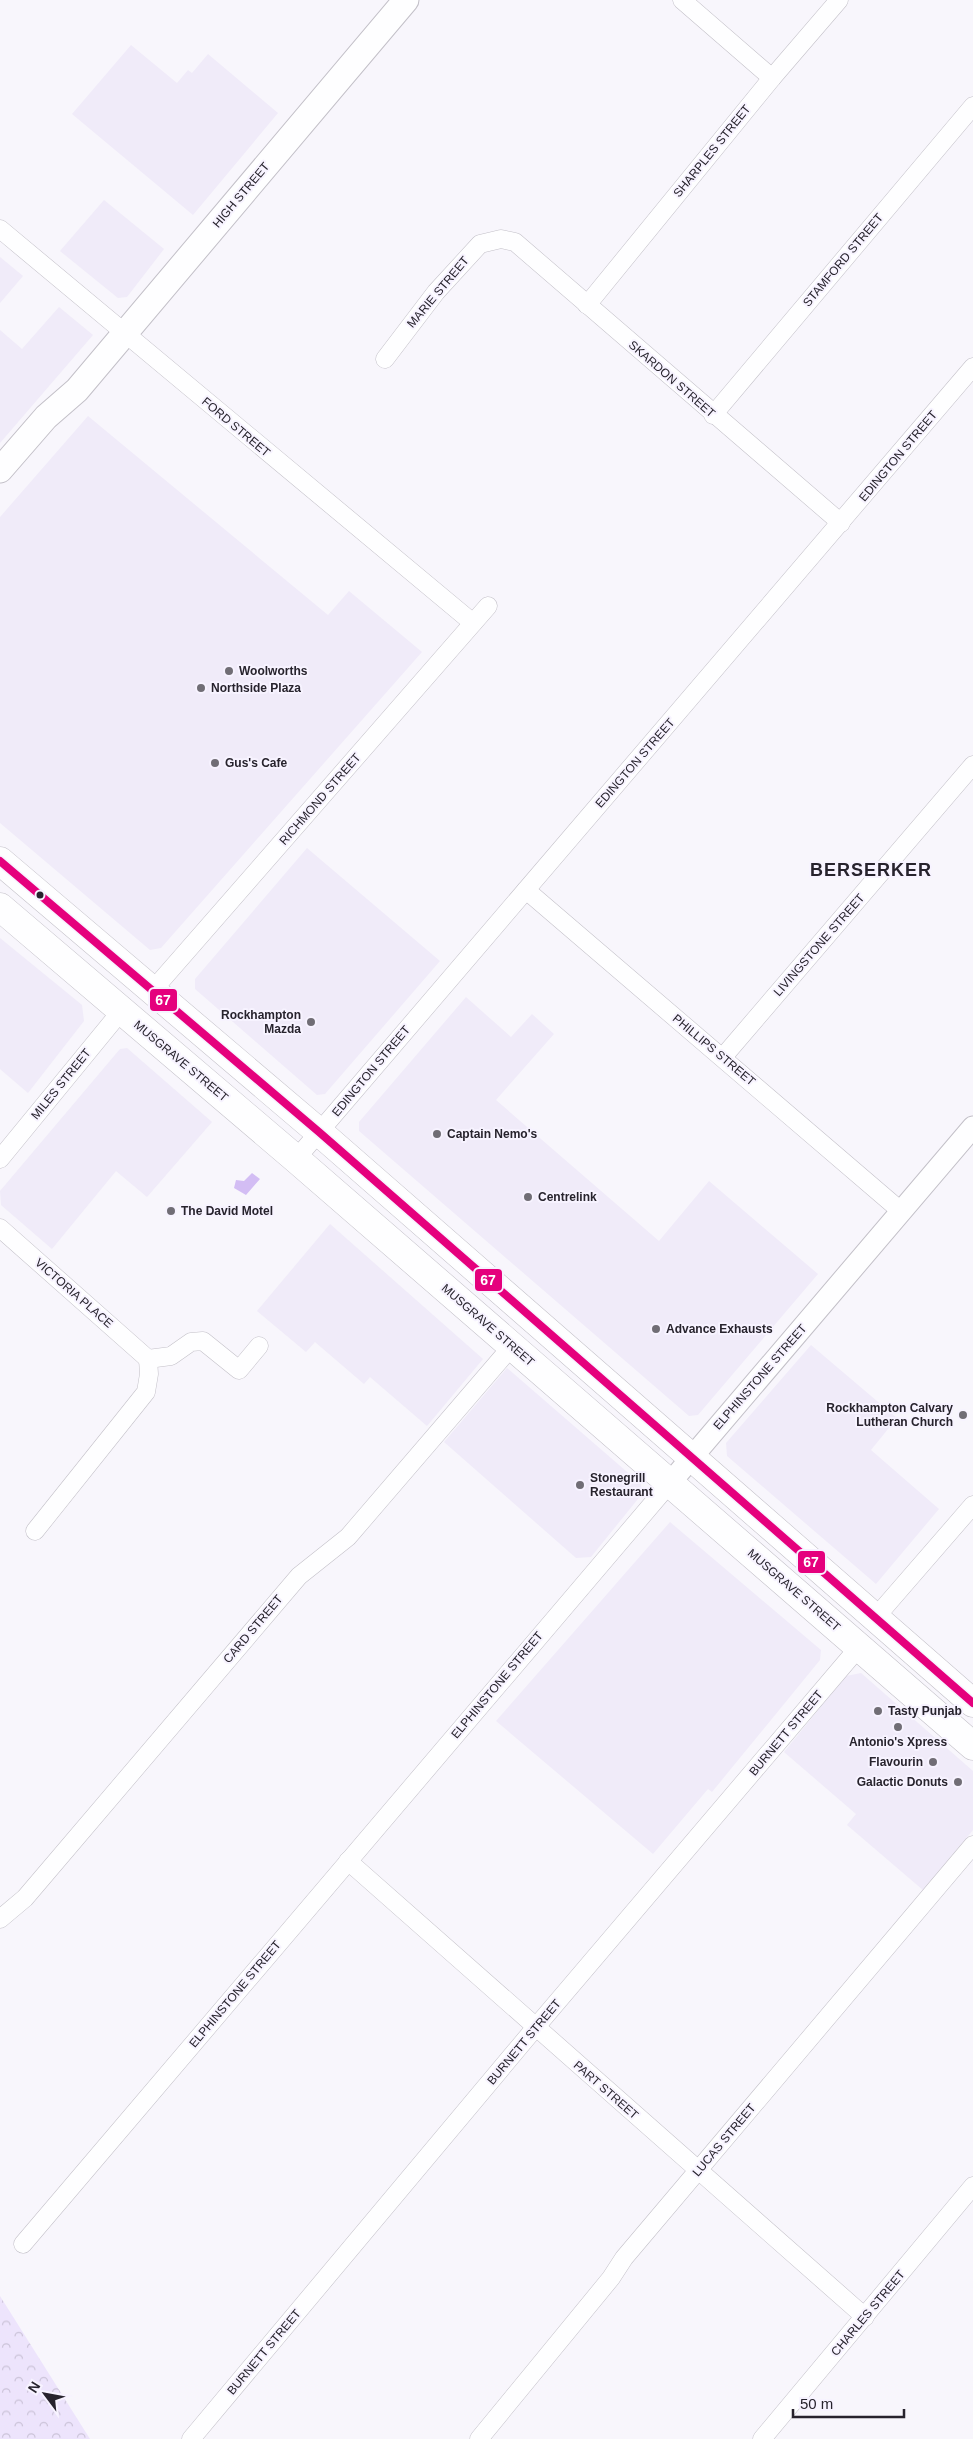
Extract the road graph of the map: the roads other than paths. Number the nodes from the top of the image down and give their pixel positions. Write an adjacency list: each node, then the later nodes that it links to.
1 (406, 0): 9 (main road, HIGH STREET)
2 (682, 0): 4 (street)
3 (839, 0): 4 (street, SHARPLES STREET)
4 (772, 78): 8 (street, SHARPLES STREET)
5 (973, 106): 13 (street, STAMFORD STREET)
6 (0, 229): 9 (street, FORD STREET)
7 (501, 239): 8 (street, SKARDON STREET); 10 (street, MARIE STREET)
8 (587, 305): 13 (street, SKARDON STREET)
9 (124, 333): 12 (main road, HIGH STREET); 18 (street, FORD STREET)
10 (385, 359)
11 (973, 367): 16 (street, EDINGTON STREET)
12 (77, 390): 14 (main road, HIGH STREET); 15 (main road, HIGH STREET)
13 (713, 414): 16 (street, SKARDON STREET)
14 (0, 470)
15 (0, 490)
16 (841, 523): 21 (street, EDINGTON STREET)
17 (488, 606): 18 (street, RICHMOND STREET)
18 (473, 623): 23 (street, RICHMOND STREET)
19 (973, 765): 25 (street, LIVINGSTONE STREET)
20 (0, 861): 23 (main road)
21 (526, 890): 25 (street, PHILLIPS STREET); 27 (street, EDINGTON STREET)
22 (0, 907): 24 (main road, MUSGRAVE STREET)
23 (152, 991): 27 (main road)
24 (122, 1010): 28 (street, MILES STREET); 29 (main road, MUSGRAVE STREET)
25 (723, 1057): 30 (street, PHILLIPS STREET)
26 (973, 1127): 30 (street, ELPHINSTONE STREET)
27 (319, 1132): 29 (street, EDINGTON STREET); 35 (main road)
28 (0, 1159)
29 (296, 1159): 33 (main road, MUSGRAVE STREET)
30 (902, 1212): 35 (street, ELPHINSTONE STREET)
31 (0, 1228): 34 (street, VICTORIA PLACE)
32 (259, 1346): 34 (street)
33 (512, 1346): 36 (main road, MUSGRAVE STREET); 45 (street, CARD STREET)
34 (148, 1359): 38 (street)
35 (692, 1457): 36 (street, ELPHINSTONE STREET); 39 (main road)
36 (670, 1483): 40 (main road, MUSGRAVE STREET); 44 (street, ELPHINSTONE STREET)
37 (973, 1505): 39 (street)
38 (36, 1531)
39 (875, 1618): 41 (main road)
40 (859, 1647): 42 (main road, MUSGRAVE STREET); 46 (street, BURNETT STREET)
41 (973, 1702)
42 (973, 1746)
43 (973, 1845): 47 (street, LUCAS STREET)
44 (348, 1861): 46 (street, PART STREET); 49 (street, ELPHINSTONE STREET)
45 (0, 1919)
46 (535, 2028): 47 (street, PART STREET); 51 (street, BURNETT STREET)
47 (698, 2171): 50 (street, PART STREET); 52 (street, LUCAS STREET)
48 (973, 2186): 50 (street, CHARLES STREET)
49 (23, 2244)
50 (865, 2317): 53 (street, CHARLES STREET)
51 (191, 2439)
52 (479, 2439)
53 (762, 2439)

